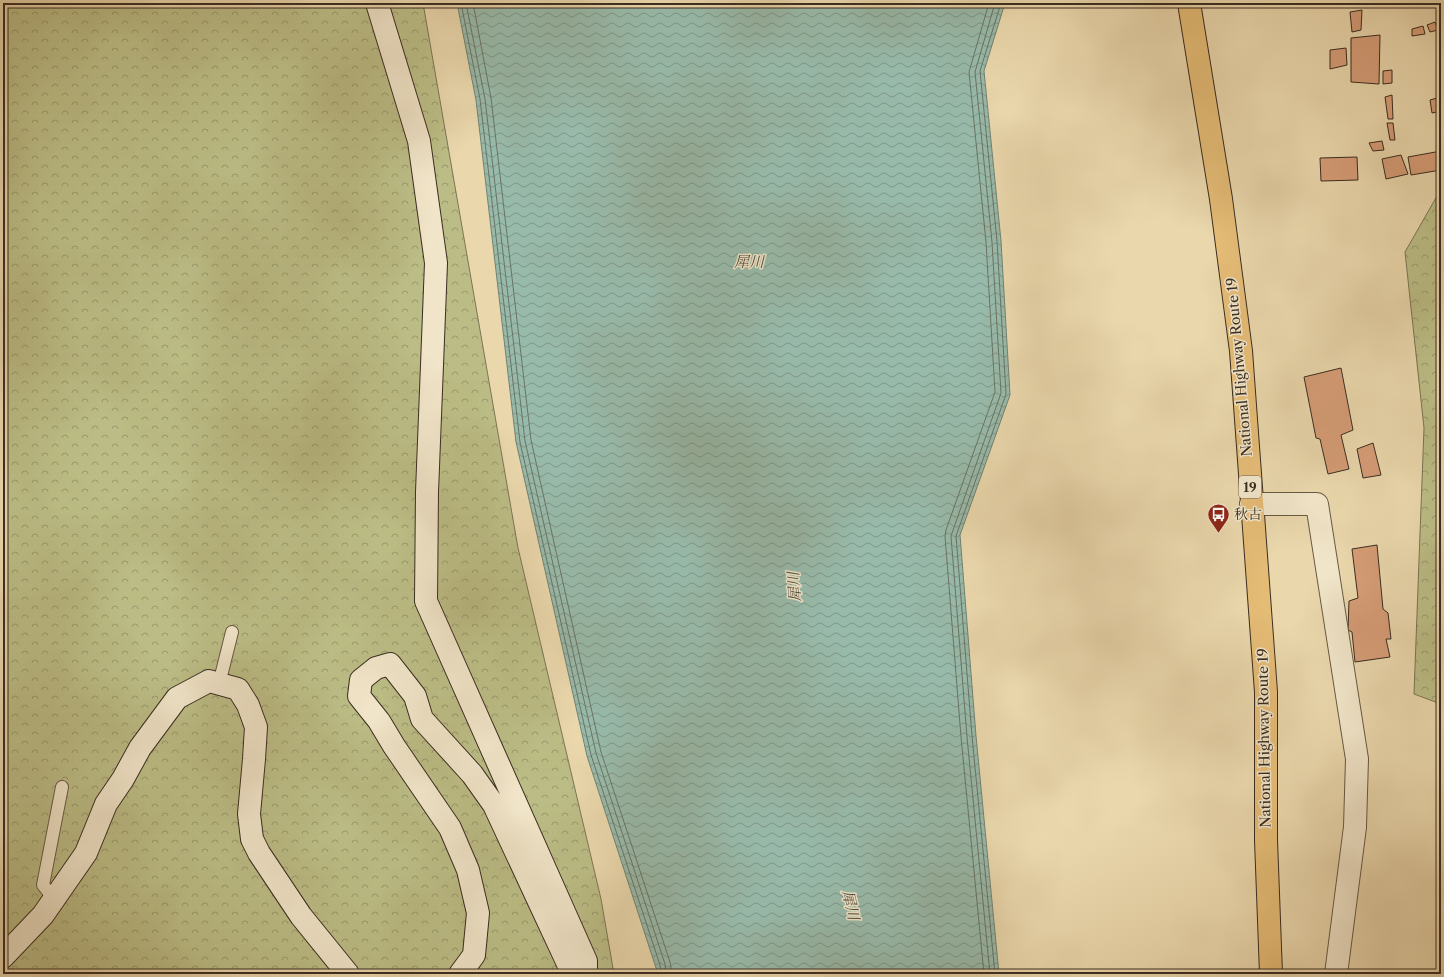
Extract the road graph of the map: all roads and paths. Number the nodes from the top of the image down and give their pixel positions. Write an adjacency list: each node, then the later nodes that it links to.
1 (377, 3): 9 (street)
2 (1189, 3): 3 (highway, National Highway Route 19 / 19)
3 (1251, 504): 12 (highway, National Highway Route 19 / 19); 13 (street)
4 (232, 632): 5 (lane)
5 (219, 684): 7 (street); 10 (street)
6 (62, 787): 7 (lane)
7 (54, 899): 8 (street)
8 (3, 957)
9 (586, 967): 11 (street)
10 (348, 974)
11 (460, 974)
12 (1271, 974)
13 (1336, 974)

